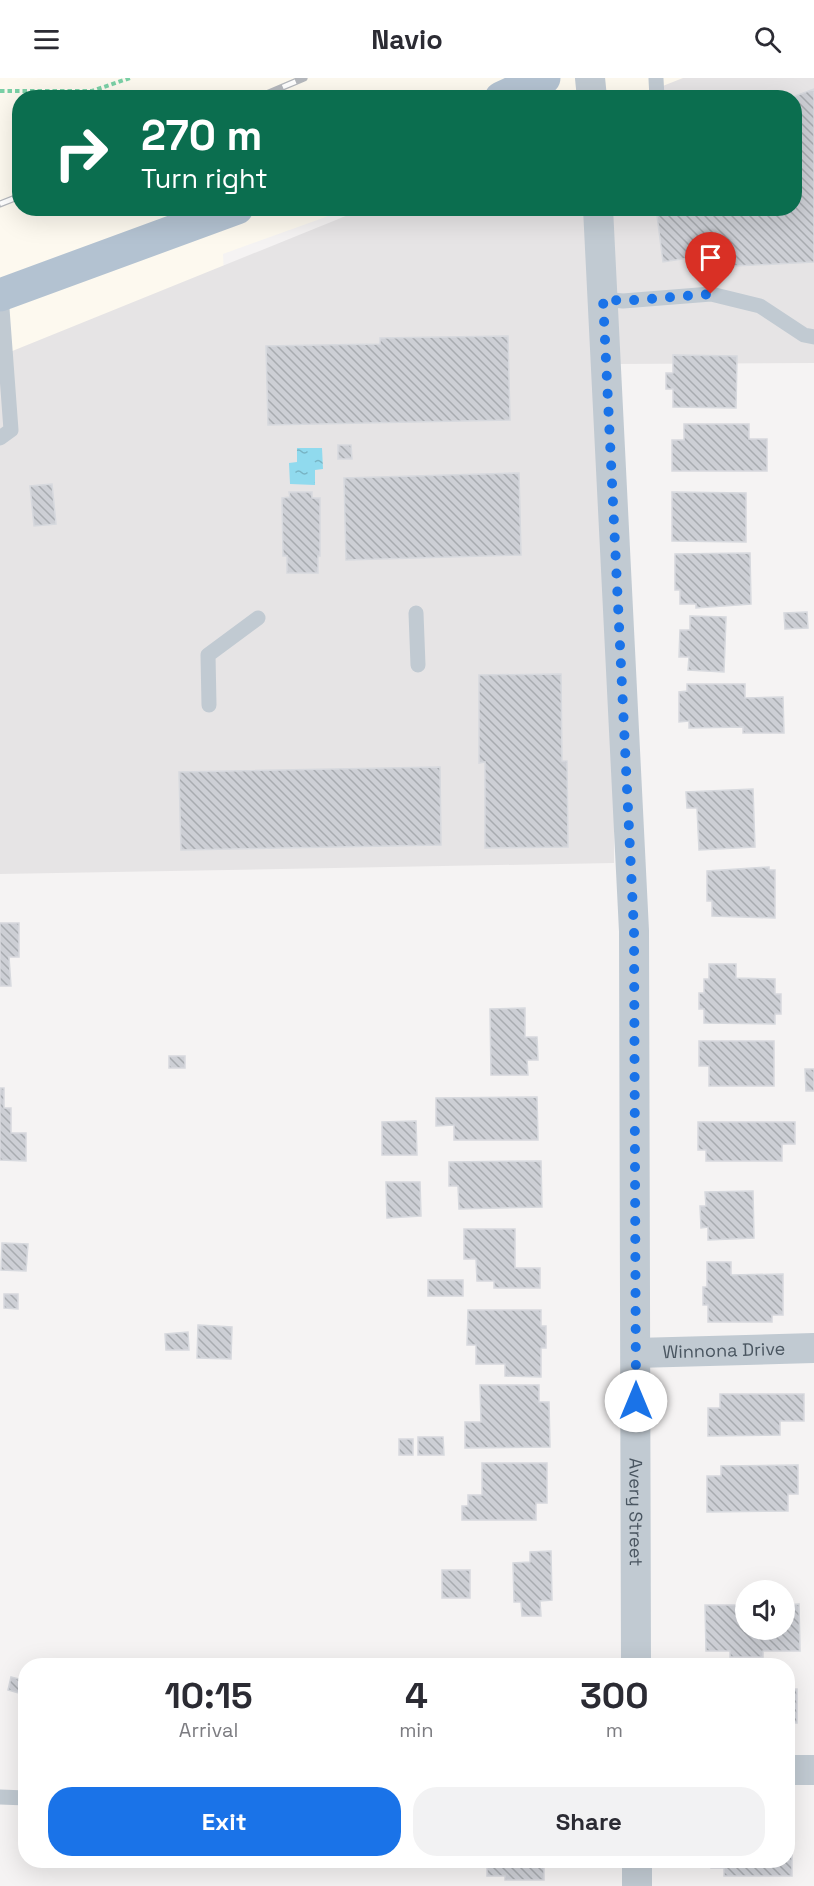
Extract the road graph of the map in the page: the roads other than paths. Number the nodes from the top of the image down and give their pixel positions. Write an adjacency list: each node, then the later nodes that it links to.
1 (544, 78): 2 (main road)
2 (518, 90)
3 (215, 216): 5 (main road)
4 (598, 216): 6 (street, Avery Street)
5 (0, 295): 8 (lane)
6 (603, 299): 7 (lane); 14 (street, Avery Street)
7 (814, 337)
8 (0, 438)
9 (416, 614): 11 (lane)
10 (258, 618): 12 (lane)
11 (418, 665)
12 (209, 705)
13 (814, 1348): 14 (street, Winnona Drive)
14 (636, 1353): 15 (street, Avery Street)
15 (636, 1658)
16 (795, 1770): 17 (street)
17 (814, 1770)
18 (0, 1797): 19 (lane)
19 (18, 1798)
20 (637, 1868): 21 (street)
21 (637, 1886)

